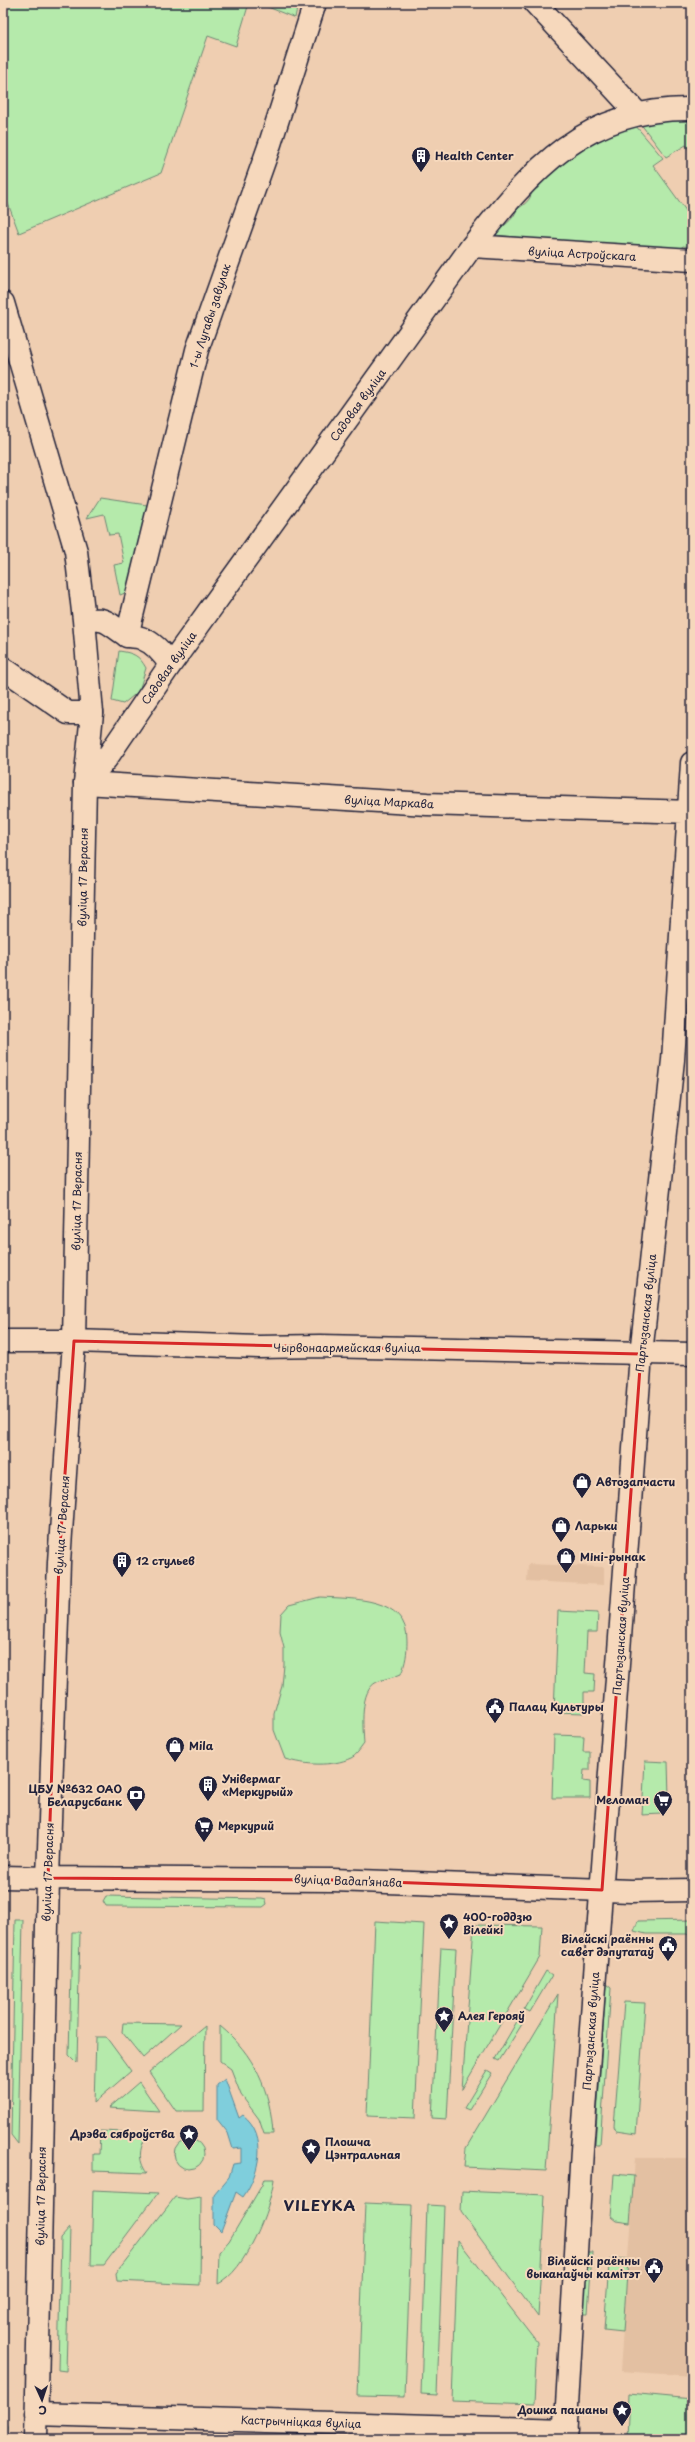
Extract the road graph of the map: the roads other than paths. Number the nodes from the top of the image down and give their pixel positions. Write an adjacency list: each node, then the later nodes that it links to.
1 (312, 3): 9 (street, 1-ы Лугавы завулак)
2 (536, 3): 4 (street)
3 (692, 109): 4 (street, Садовая вуліца)
4 (638, 114): 5 (street, Садовая вуліца)
5 (472, 246): 6 (street, вуліца Астроўскага); 10 (street, Садовая вуліца)
6 (692, 260)
7 (3, 303): 8 (street, вуліца 17 Верасня)
8 (84, 620): 9 (street); 12 (street, вуліца 17 Верасня)
9 (127, 636): 10 (street)
10 (170, 665): 14 (street, Садовая вуліца)
11 (3, 668): 12 (street)
12 (92, 713): 14 (street, вуліца 17 Верасня)
13 (692, 763): 15 (street, Партызанская вуліца)
14 (85, 783): 15 (street, вуліца Маркава); 17 (street, вуліца 17 Верасня)
15 (690, 812): 18 (street, Партызанская вуліца)
16 (3, 1341): 17 (street, Чырвонаармейская вуліца)
17 (74, 1341): 18 (street, Чырвонаармейская вуліца); 21 (street, вуліца 17 Верасня)
18 (641, 1354): 19 (street, Чырвонаармейская вуліца); 22 (street, Партызанская вуліца)
19 (692, 1354)
20 (3, 1877): 21 (street, вуліца Вадапʼянава)
21 (48, 1878): 22 (street, вуліца Вадапʼянава); 24 (street, вуліца 17 Верасня)
22 (602, 1890): 23 (street, вуліца Вадапʼянава); 25 (street, Партызанская вуліца)
23 (692, 1890)
24 (36, 2414): 25 (street, Кастрычніцкая вуліца); 26 (street, вуліца 17 Верасня)
25 (565, 2434)
26 (36, 2439)

